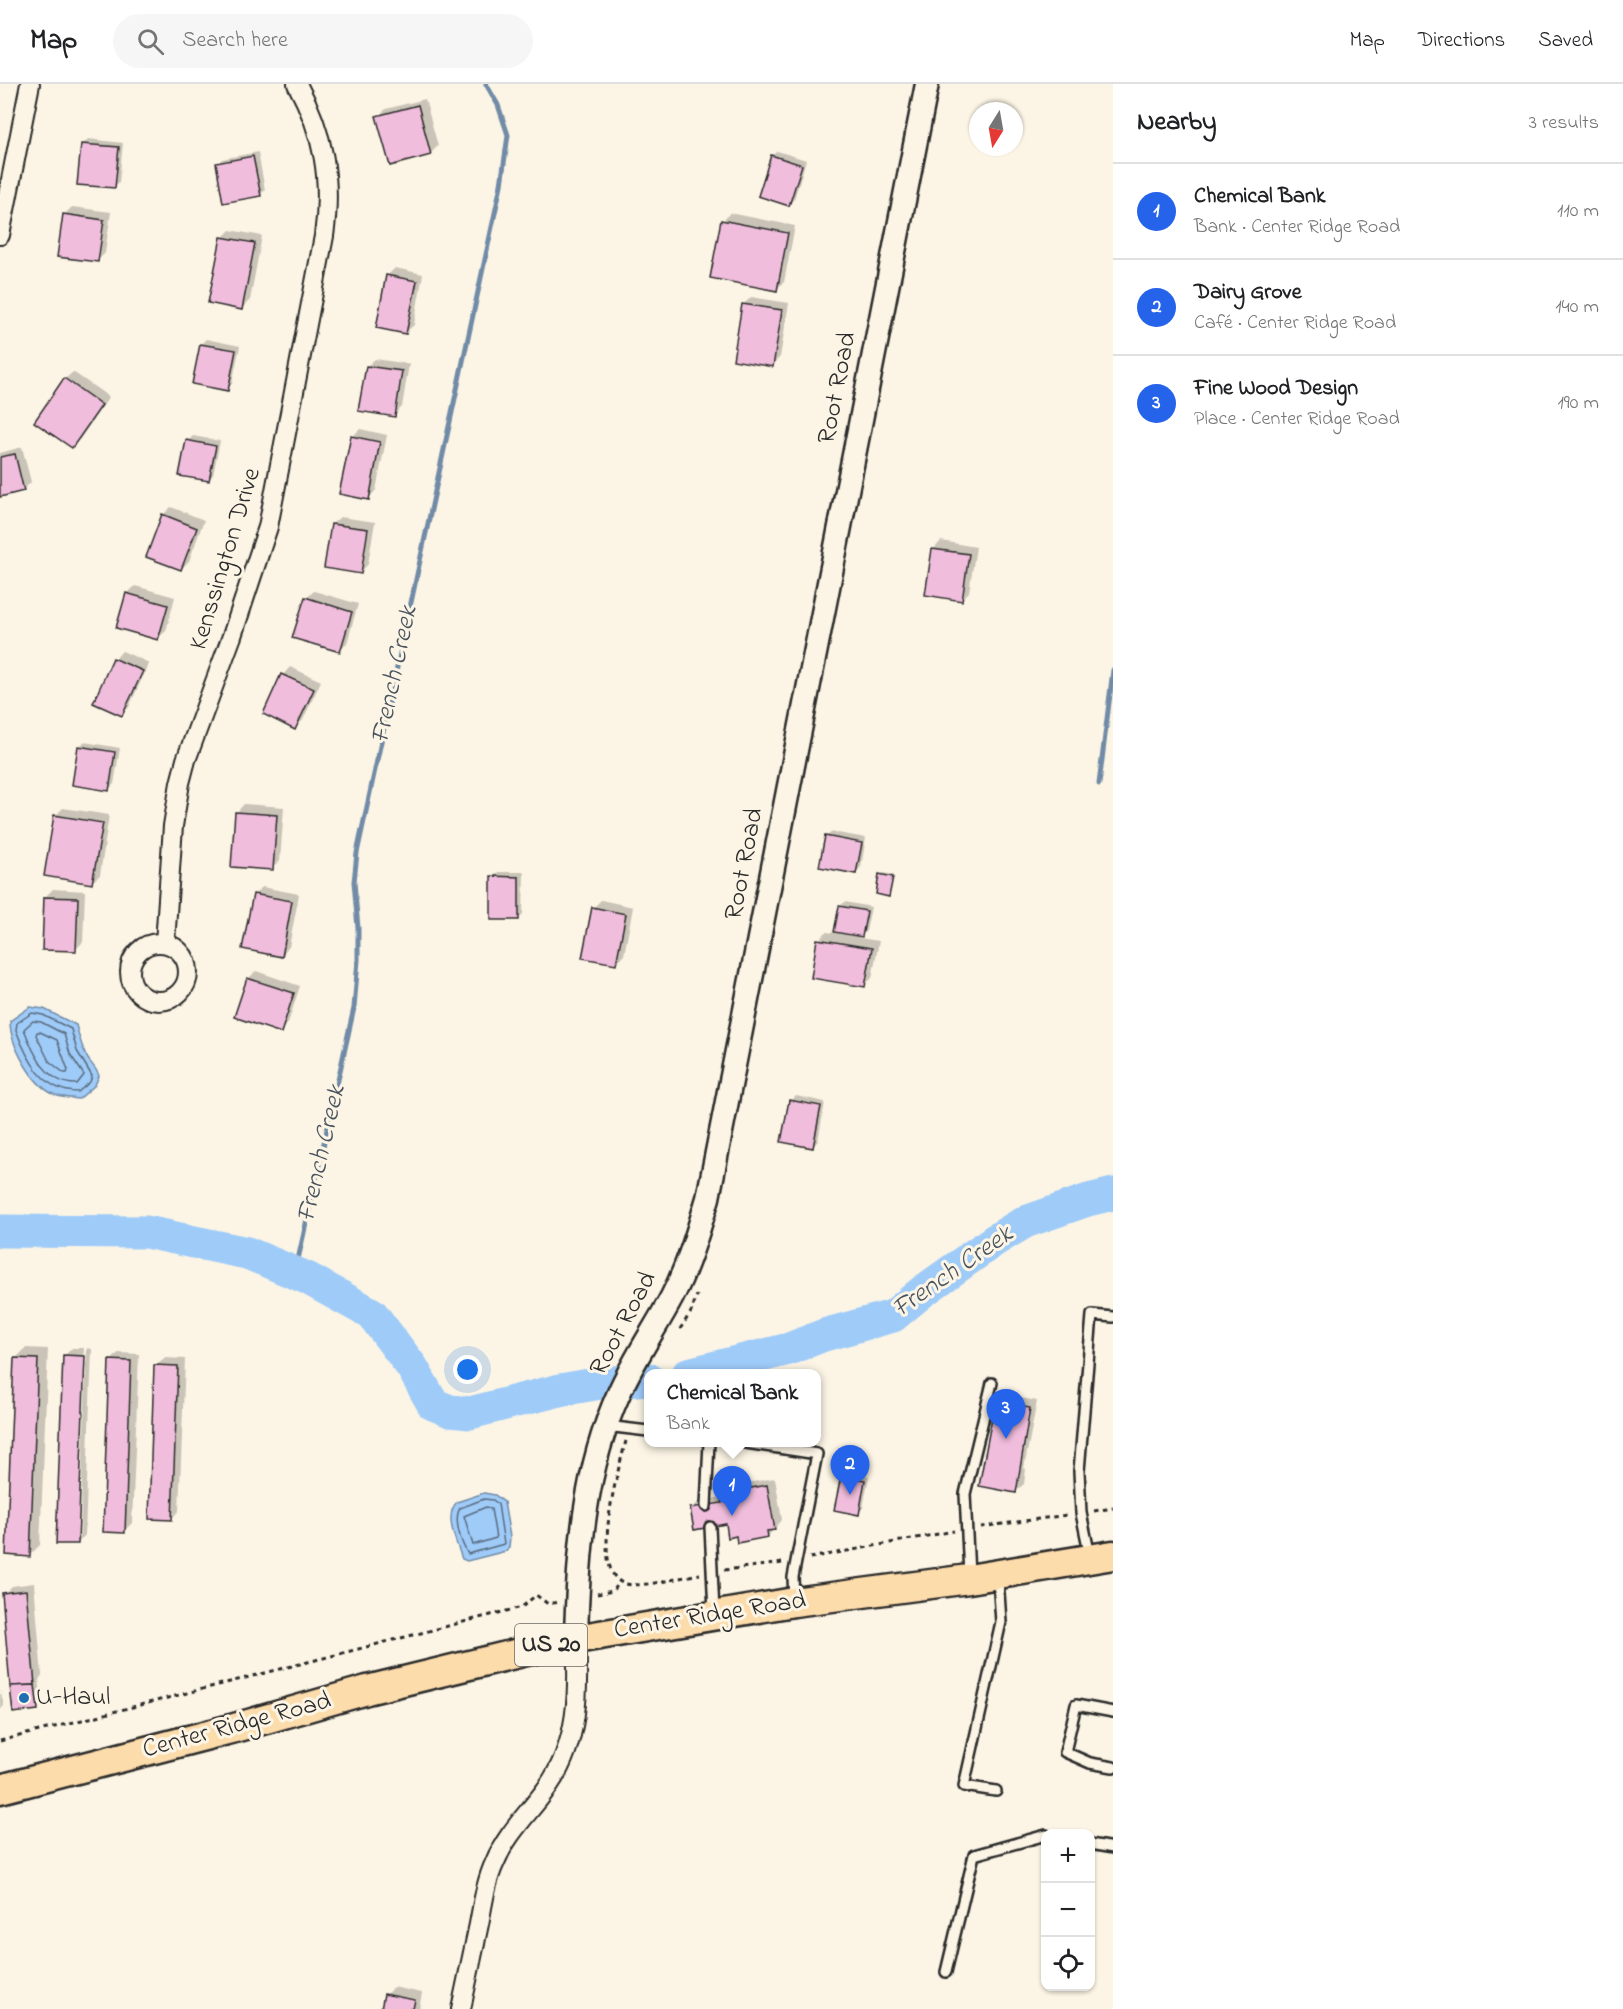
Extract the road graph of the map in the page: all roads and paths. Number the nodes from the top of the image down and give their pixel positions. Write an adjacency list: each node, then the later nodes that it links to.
1 (30, 84): 4 (street)
2 (297, 84): 5 (street, Kenssington Drive)
3 (927, 84): 8 (street, Root Road)
4 (0, 235)
5 (165, 943)
6 (1113, 1317): 15 (lane)
7 (992, 1383): 17 (lane)
8 (606, 1426): 9 (lane); 28 (street, Root Road)
9 (629, 1429): 10 (lane); 23 (path)
10 (644, 1431)
11 (709, 1447): 13 (lane)
12 (767, 1447): 19 (lane)
13 (706, 1506)
14 (1113, 1508): 15 (path)
15 (1081, 1513): 17 (path); 18 (lane)
16 (710, 1527): 20 (lane)
17 (966, 1529): 19 (path); 22 (lane)
18 (1102, 1557): 21 (main road, Center Ridge Road / US 20)
19 (796, 1561): 20 (path); 25 (lane)
20 (712, 1572): 23 (path); 27 (lane)
21 (998, 1573): 22 (main road, Center Ridge Road / US 20); 33 (lane)
22 (969, 1579): 25 (main road, Center Ridge Road / US 20)
23 (621, 1582): 24 (path)
24 (613, 1591)
25 (794, 1602): 27 (main road, Center Ridge Road / US 20)
26 (548, 1604): 30 (path)
27 (715, 1615): 28 (main road, Center Ridge Road / US 20)
28 (576, 1639): 32 (main road, Center Ridge Road / US 20); 38 (street)
29 (1113, 1712): 31 (lane)
30 (0, 1741)
31 (1113, 1767)
32 (0, 1789)
33 (996, 1791)
34 (1041, 1836): 37 (lane)
35 (1095, 1845): 36 (lane)
36 (1113, 1848)
37 (946, 1972)
38 (461, 2009)

